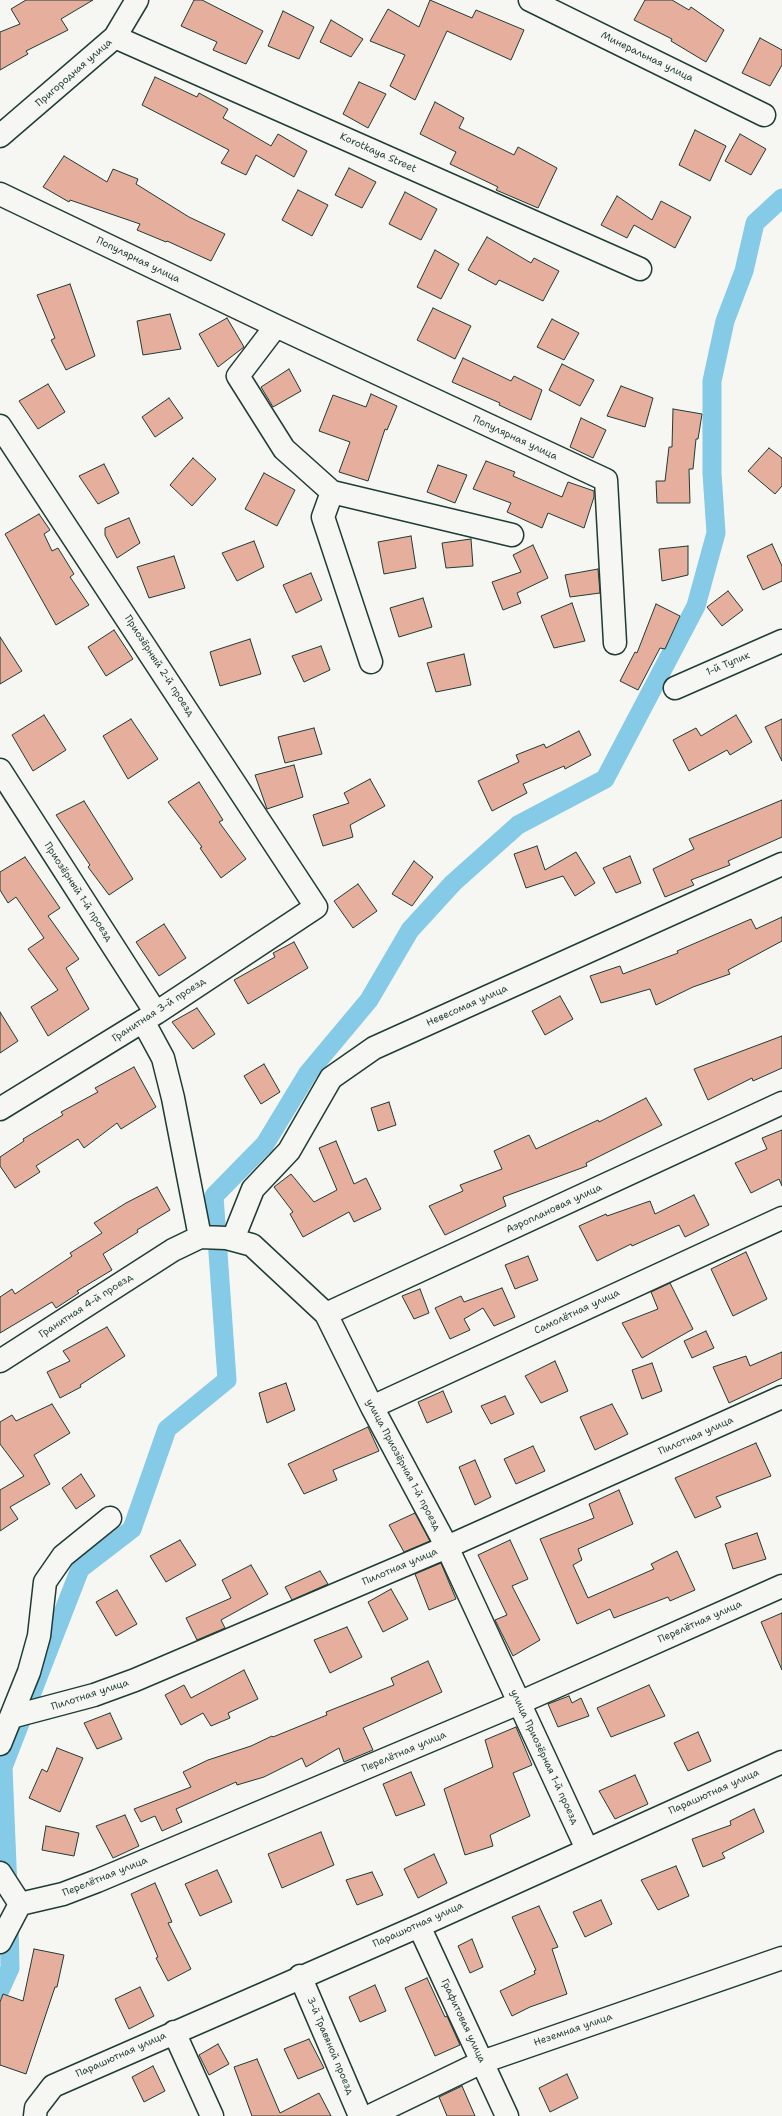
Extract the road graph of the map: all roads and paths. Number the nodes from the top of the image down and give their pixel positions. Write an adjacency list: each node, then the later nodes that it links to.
1 (137, 0): 3 (street, Пригородная улица)
2 (530, 0): 4 (street, Минеральная улица)
3 (116, 37): 5 (street, Пригородная улица); 7 (street, Korotkaya Street)
4 (764, 115)
5 (0, 136)
6 (0, 194): 8 (street, Популярная улица)
7 (640, 269)
8 (276, 326): 10 (street); 13 (street, Популярная улица)
9 (0, 426): 18 (street, Приозёрный 2-й проезд)
10 (332, 492): 11 (street); 14 (street)
11 (512, 535)
12 (782, 641): 15 (street, 1-й Тупик)
13 (615, 643)
14 (370, 662)
15 (674, 688)
16 (0, 770): 19 (street, Приозёрный 1-й проезд)
17 (782, 864): 24 (street, Невесомая улица)
18 (316, 907): 19 (street, Гранитная 3-й проезд)
19 (149, 1017): 21 (street, Гранитная 3-й проезд); 23 (street, Приозёрный 1-й проезд)
20 (782, 1103): 26 (street, Аэроплановая улица)
21 (0, 1109)
22 (782, 1218): 29 (street, Самолётная улица)
23 (201, 1238): 24 (street, улица Приозёрная 1-й проезд); 25 (street, улица Приозёрная 1-й проезд)
24 (229, 1238): 26 (street, улица Приозёрная 1-й проезд)
25 (173, 1250): 27 (street, Гранитная 4-й проезд)
26 (326, 1314): 29 (street, улица Приозёрная 1-й проезд)
27 (0, 1361)
28 (782, 1397): 31 (street, Пилотная улица)
29 (372, 1407): 31 (street, улица Приозёрная 1-й проезд)
30 (110, 1518): 34 (street)
31 (447, 1547): 33 (street, улица Приозёрная 1-й проезд); 34 (street, Пилотная улица)
32 (782, 1586): 33 (street, Перелётная улица)
33 (519, 1704): 37 (street, улица Приозёрная 1-й проезд); 39 (street, Перелётная улица)
34 (12, 1717): 35 (street)
35 (0, 1744)
36 (782, 1762): 37 (street, Парашютная улица)
37 (587, 1849): 40 (street, Парашютная улица)
38 (0, 1873): 39 (street)
39 (19, 1904): 41 (street)
40 (419, 1926): 43 (street, Парашютная улица); 45 (street, Графитовая улица)
41 (0, 1942)
42 (782, 1958): 45 (street, Неземная улица)
43 (300, 1976): 44 (street, Парашютная улица); 48 (street, 3-й Травяной проезд)
44 (174, 2032): 46 (street, Парашютная улица); 47 (street)
45 (482, 2062): 49 (street, Неземная улица); 50 (street, Графитовая улица)
46 (35, 2116)
47 (212, 2116)
48 (360, 2116)
49 (370, 2116)
50 (506, 2116)

